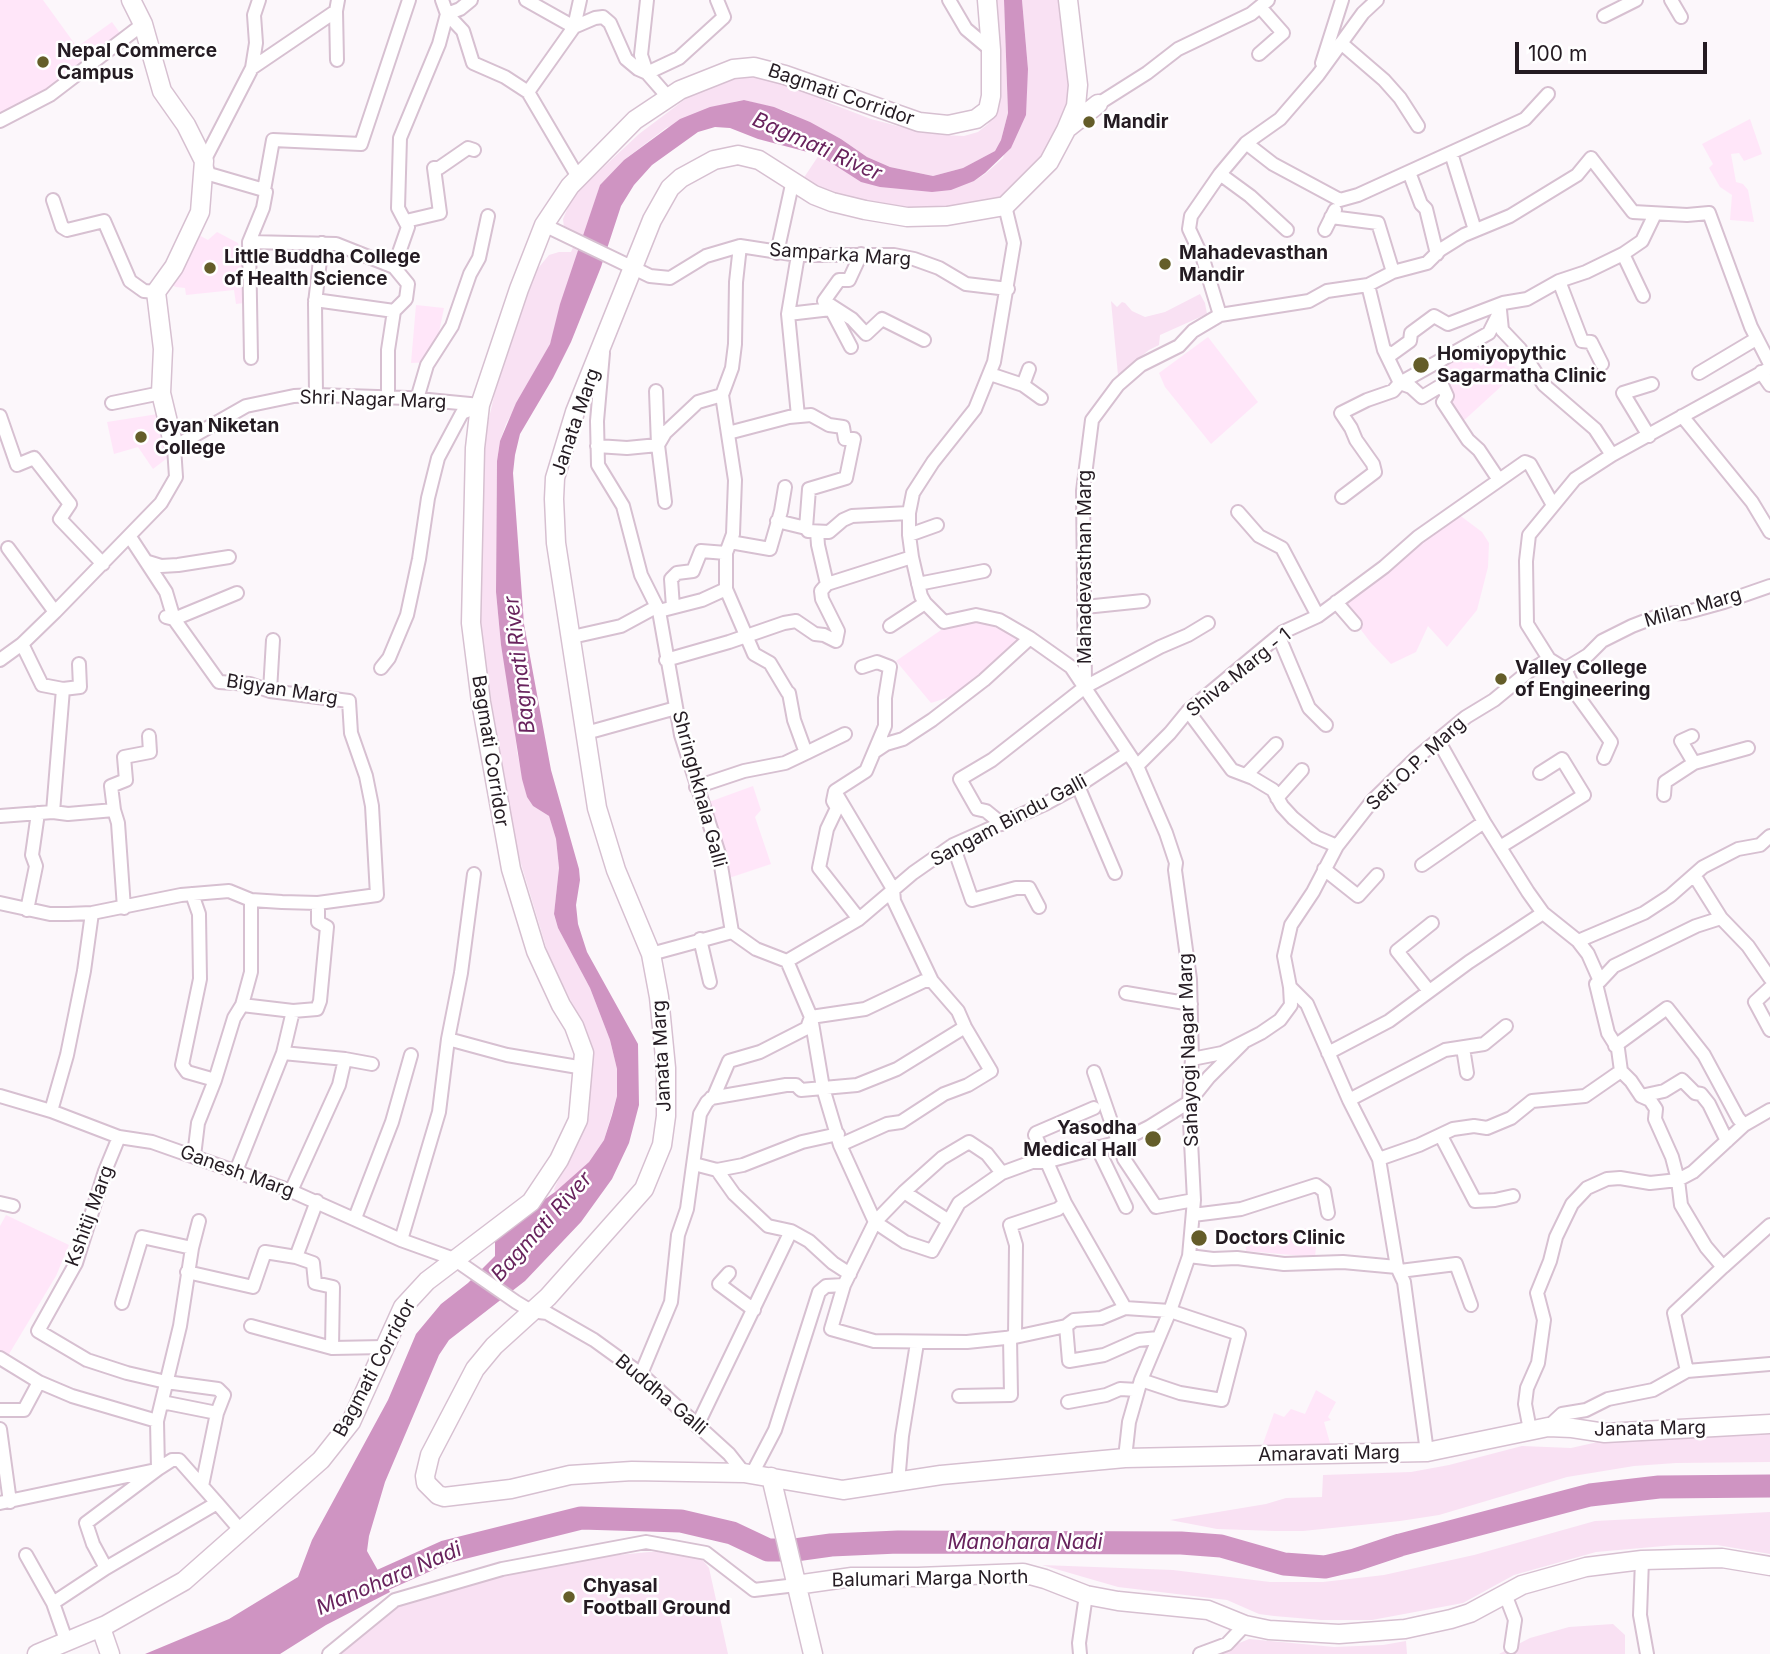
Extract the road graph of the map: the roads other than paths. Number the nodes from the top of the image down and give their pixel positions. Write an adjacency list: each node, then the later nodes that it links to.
1 (131, 0): 22 (main road)
2 (259, 0): 28 (street)
3 (409, 0): 46 (street)
4 (442, 0): 19 (street)
5 (471, 0): 19 (street)
6 (526, 0): 23 (street)
7 (580, 0): 23 (street)
8 (647, 0): 29 (street)
9 (718, 0): 29 (street)
10 (949, 0): 25 (street)
11 (987, 0): 25 (main road, Bagmati Corridor)
12 (1068, 0): 37 (main road)
13 (1342, 0): 30 (street)
14 (1377, 0): 24 (street)
15 (1636, 0): 20 (street)
16 (1671, 0): 21 (street)
17 (1264, 4): 26 (street); 34 (street)
18 (337, 6): 27 (street); 28 (street)
19 (447, 15): 31 (street); 53 (street)
20 (1604, 16)
21 (1681, 18)
22 (144, 24): 35 (street); 41 (main road)
23 (574, 27): 29 (street); 31 (street)
24 (1340, 43): 30 (street); 36 (street)
25 (991, 50): 33 (main road, Bagmati Corridor)
26 (1259, 54)
27 (337, 60)
28 (252, 68): 41 (street)
29 (648, 73): 33 (street)
30 (1318, 75): 38 (street)
31 (528, 92): 44 (street)
32 (1548, 94): 40 (street)
33 (668, 97): 44 (main road, Bagmati Corridor)
34 (1098, 104): 37 (main road)
35 (0, 121)
36 (1418, 126)
37 (1066, 130): 49 (main road)
38 (1246, 143): 43 (street); 48 (street)
39 (474, 150): 53 (street)
40 (1451, 153): 42 (street); 57 (street)
41 (204, 161): 46 (street); 72 (main road)
42 (1409, 172): 48 (street); 63 (street)
43 (1220, 174): 55 (street); 78 (street)
44 (578, 177): 54 (main road, Bagmati Corridor)
45 (793, 180): 49 (main road, Janata Marg); 61 (street); 67 (main road, Janata Marg)
46 (264, 190): 58 (street)
47 (52, 200): 72 (street)
48 (1340, 200): 52 (street)
49 (1004, 206): 71 (street)
50 (1655, 215): 57 (street); 64 (street); 79 (street)
51 (488, 216): 100 (street)
52 (1331, 217): 56 (street); 68 (street)
53 (407, 221): 66 (street)
54 (544, 225): 67 (street, Samparka Marg); 102 (main road, Bagmati Corridor)
55 (1287, 230)
56 (1325, 230)
57 (1475, 230): 63 (street)
58 (248, 242): 59 (street); 84 (street)
59 (322, 243): 66 (street); 74 (street)
60 (740, 246): 61 (street, Samparka Marg); 67 (street, Samparka Marg); 97 (street)
61 (777, 253): 65 (street, Samparka Marg)
62 (861, 254): 65 (street, Samparka Marg); 71 (street, Samparka Marg); 80 (street)
63 (1437, 254): 68 (street)
64 (1623, 254): 69 (street); 73 (street)
65 (798, 255): 77 (street)
66 (394, 267): 76 (street)
67 (633, 269): 81 (main road, Janata Marg)
68 (1393, 272): 70 (street)
69 (1559, 281): 75 (street); 85 (street)
70 (1368, 285): 78 (street); 83 (street)
71 (1008, 289): 88 (street)
72 (156, 292): 95 (main road)
73 (1643, 296)
74 (315, 300): 76 (street); 96 (street)
75 (1501, 307): 83 (street); 90 (street); 111 (street)
76 (394, 311): 98 (street)
77 (788, 314): 82 (street); 104 (street)
78 (1220, 315): 141 (street, Mahadevasthan Marg)
79 (1756, 339): 86 (street); 89 (street)
80 (923, 341)
81 (604, 343): 109 (street, Shringhkhala Galli); 150 (main road, Janata Marg)
82 (851, 347)
83 (1384, 350): 90 (street)
84 (251, 358)
85 (1602, 364)
86 (1767, 368): 93 (street); 105 (street)
87 (1029, 369): 92 (street)
88 (990, 373): 92 (street); 118 (street)
89 (1699, 373)
90 (1401, 383): 112 (street); 114 (street)
91 (1652, 384): 107 (street)
92 (1023, 385): 99 (street)
93 (1770, 385)
94 (656, 391): 108 (street)
95 (161, 393): 101 (street); 110 (main road)
96 (316, 395): 98 (street, Shri Nagar Marg); 110 (street, Shri Nagar Marg)
97 (722, 395): 106 (street); 108 (street)
98 (388, 398): 100 (street, Shri Nagar Marg)
99 (1041, 398)
100 (417, 399): 102 (street, Shri Nagar Marg)
101 (112, 403)
102 (480, 405): 160 (street); 248 (main road, Bagmati Corridor)
103 (0, 416): 130 (street)
104 (798, 416): 106 (street); 121 (street)
105 (1682, 416): 107 (street); 122 (street)
106 (728, 433): 126 (street)
107 (1649, 436): 111 (street)
108 (658, 445): 109 (street); 115 (street)
109 (597, 446): 142 (street, Shringhkhala Galli)
110 (174, 447): 124 (street)
111 (1612, 455): 116 (street)
112 (1499, 480): 116 (street, Shiva Marg - 1); 138 (street, Shiva Marg - 1)
113 (785, 487): 119 (street)
114 (1342, 497)
115 (665, 502)
116 (1553, 505): 155 (street)
117 (1238, 512): 144 (street)
118 (909, 513): 121 (street); 123 (street)
119 (778, 522): 121 (street); 126 (street)
120 (937, 525): 123 (street)
121 (811, 530): 132 (street)
122 (1770, 532)
123 (909, 535): 128 (street)
124 (130, 537): 129 (street, Bigyan Marg); 130 (street)
125 (8, 548): 143 (street)
126 (728, 548): 135 (street); 140 (street)
127 (229, 557): 129 (street)
128 (912, 557): 132 (street); 133 (street)
129 (148, 562): 145 (street, Bigyan Marg)
130 (103, 564): 143 (street)
131 (984, 571): 133 (street)
132 (827, 584): 149 (street)
133 (918, 584): 139 (street)
134 (1770, 586): 161 (street, Milan Marg)
135 (726, 589): 140 (street); 149 (street)
136 (237, 593): 145 (street)
137 (1143, 601): 141 (street)
138 (1336, 602): 144 (street, Shiva Marg - 1); 147 (street)
139 (925, 603): 148 (street); 152 (street, Sahayogi Nagar Marg)
140 (673, 607): 142 (street)
141 (1085, 607): 162 (street, Mahadevasthan Marg)
142 (657, 609): 150 (street); 157 (street, Shringhkhala Galli)
143 (55, 612): 154 (street)
144 (1318, 616): 151 (street, Shiva Marg - 1)
145 (170, 618): 164 (street, Bigyan Marg)
146 (1208, 623): 162 (street)
147 (1356, 624)
148 (890, 626)
149 (746, 636): 157 (street); 175 (street)
150 (572, 637): 168 (main road, Janata Marg)
151 (1279, 637): 166 (street, Shiva Marg - 1); 167 (street)
152 (1030, 638): 162 (street, Sahayogi Nagar Marg); 177 (street)
153 (274, 640): 164 (street)
154 (22, 644): 156 (street); 163 (street)
155 (1549, 659): 161 (street); 172 (street, Seti O.P. Marg)
156 (0, 660)
157 (666, 660): 165 (street, Shringhkhala Galli)
158 (79, 664): 163 (street)
159 (862, 667): 177 (street)
160 (381, 668)
161 (1565, 669): 178 (street)
162 (1085, 687): 176 (street, Sahayogi Nagar Marg); 194 (street)
163 (63, 689): 190 (street)
164 (270, 691): 208 (street, Bigyan Marg)
165 (676, 708): 168 (street); 185 (street, Shringhkhala Galli)
166 (1188, 711): 180 (street, Shiva Marg - 1); 183 (street)
167 (1326, 725)
168 (586, 733): 221 (main road, Janata Marg)
169 (845, 734): 175 (street)
170 (149, 736): 189 (street)
171 (1692, 736): 179 (street)
172 (1438, 740): 193 (street); 197 (street, Seti O.P. Marg)
173 (1276, 744): 183 (street)
174 (1748, 748): 179 (street)
175 (806, 753): 185 (street)
176 (1128, 753): 180 (street, Sahayogi Nagar Marg); 184 (street, Sangam Bindu Galli)
177 (871, 754): 186 (street)
178 (1604, 758)
179 (1694, 763): 187 (street)
180 (1137, 766): 231 (street, Sahayogi Nagar Marg)
181 (1302, 770): 188 (street)
182 (1540, 773): 198 (street)
183 (1246, 775): 188 (street)
184 (1078, 786): 194 (street, Sangam Bindu Galli); 201 (street)
185 (696, 788): 218 (street, Shringhkhala Galli)
186 (835, 791): 205 (street); 216 (street)
187 (1664, 795)
188 (1277, 798): 197 (street)
189 (114, 810): 190 (street); 211 (street)
190 (53, 812): 191 (street)
191 (38, 813): 192 (street); 212 (street)
192 (0, 816)
193 (1484, 822): 198 (street); 199 (street)
194 (1002, 824): 196 (street, Sangam Bindu Galli)
195 (1769, 842): 204 (street)
196 (953, 845): 205 (street, Sangam Bindu Galli); 210 (street)
197 (1338, 846): 200 (street, Seti O.P. Marg)
198 (1500, 847): 214 (street)
199 (1422, 865)
200 (1324, 869): 203 (street); 227 (street, Seti O.P. Marg)
201 (1115, 873)
202 (474, 874): 238 (street)
203 (1377, 875)
204 (1696, 879): 215 (street); 220 (street)
205 (893, 889): 216 (street, Sangam Bindu Galli); 224 (street)
206 (192, 894): 207 (street); 211 (street); 252 (street)
207 (250, 900): 208 (street); 232 (street)
208 (318, 902): 233 (street)
209 (0, 903): 212 (street)
210 (1039, 907)
211 (124, 908): 213 (street)
212 (27, 910): 213 (street)
213 (92, 913): 261 (street)
214 (1544, 913): 220 (street); 229 (street)
215 (1721, 918): 223 (street); 225 (street)
216 (859, 919): 222 (street, Sangam Bindu Galli)
217 (1432, 923): 229 (street)
218 (732, 932): 219 (street); 222 (street)
219 (700, 939): 221 (street); 226 (street)
220 (1578, 941): 225 (street)
221 (651, 954): 304 (main road, Janata Marg)
222 (787, 961): 234 (street)
223 (1770, 978)
224 (932, 981): 234 (street); 236 (street)
225 (1600, 981): 240 (street)
226 (710, 982)
227 (1290, 987): 239 (street); 243 (street, Seti O.P. Marg)
228 (1770, 988): 237 (street)
229 (1429, 991): 243 (street)
230 (1126, 993): 231 (street)
231 (1191, 1004): 246 (street, Sahayogi Nagar Marg)
232 (242, 1005): 233 (street); 252 (street)
233 (293, 1011): 242 (street)
234 (811, 1017): 253 (street); 256 (street)
235 (1506, 1026): 241 (street)
236 (965, 1027): 253 (street); 265 (street)
237 (1770, 1030)
238 (448, 1039): 248 (street); 292 (street)
239 (1243, 1043): 246 (street); 258 (street)
240 (1615, 1046): 249 (street); 262 (street)
241 (1463, 1048): 251 (street); 257 (street)
242 (283, 1053): 245 (street); 274 (street)
243 (1328, 1053): 257 (street, Seti O.P. Marg)
244 (411, 1055): 286 (street)
245 (345, 1059): 247 (street); 277 (street)
246 (1192, 1059): 258 (street, Sahayogi Nagar Marg)
247 (372, 1064)
248 (584, 1068): 296 (main road, Bagmati Corridor)
249 (1621, 1071): 255 (street); 263 (street)
250 (1094, 1072): 267 (street)
251 (1466, 1073)
252 (215, 1080): 269 (street)
253 (823, 1088): 256 (street); 265 (street)
254 (0, 1096): 261 (street, Ganesh Marg)
255 (1641, 1096): 266 (street); 276 (street)
256 (711, 1098): 272 (street)
257 (1349, 1100): 270 (street, Seti O.P. Marg)
258 (1189, 1102): 267 (street); 280 (street, Sahayogi Nagar Marg)
259 (1094, 1108): 271 (street)
260 (1770, 1110): 262 (street)
261 (51, 1111): 264 (street, Ganesh Marg)
262 (1744, 1125): 266 (street)
263 (1441, 1136): 270 (street); 279 (street)
264 (119, 1137): 269 (street, Ganesh Marg); 320 (street, Kshitij Marg)
265 (839, 1139): 273 (street); 289 (street)
266 (1727, 1141): 276 (street)
267 (1119, 1142): 268 (street); 280 (street)
268 (1097, 1147): 271 (street); 283 (street)
269 (194, 1156): 274 (street, Ganesh Marg)
270 (1379, 1159): 298 (street, Seti O.P. Marg)
271 (1045, 1162): 275 (street); 282 (street)
272 (694, 1164): 273 (street); 318 (street)
273 (717, 1170): 291 (street)
274 (236, 1171): 277 (street, Ganesh Marg)
275 (1002, 1173): 278 (street); 288 (street)
276 (1678, 1180): 297 (street); 331 (street)
277 (291, 1191): 281 (street, Ganesh Marg)
278 (904, 1192): 288 (street); 289 (street)
279 (1513, 1196)
280 (1194, 1200): 285 (street, Sahayogi Nagar Marg)
281 (317, 1201): 286 (street, Ganesh Marg); 295 (street)
282 (1065, 1203): 305 (street); 310 (street)
283 (1126, 1207)
284 (1328, 1213): 285 (street)
285 (1193, 1214): 294 (street, Sahayogi Nagar Marg)
286 (355, 1218): 292 (street, Ganesh Marg)
287 (199, 1221): 293 (street)
288 (948, 1221): 289 (street)
289 (876, 1222): 301 (street)
290 (1770, 1225): 297 (street)
291 (791, 1231): 301 (street); 306 (street)
292 (401, 1240): 296 (street, Ganesh Marg)
293 (191, 1248): 299 (street); 302 (street)
294 (1189, 1256): 298 (street); 307 (street, Sahayogi Nagar Marg)
295 (296, 1257): 299 (street); 314 (street)
296 (460, 1263): 304 (street, Buddha Galli); 313 (main road, Bagmati Corridor)
297 (1723, 1267): 317 (street)
298 (1398, 1269): 303 (street); 332 (street, Seti O.P. Marg)
299 (187, 1272): 320 (street)
300 (729, 1273): 306 (street)
301 (847, 1280): 312 (street); 335 (street)
302 (122, 1303)
303 (1471, 1305)
304 (524, 1307): 318 (street, Buddha Galli); 335 (main road, Janata Marg)
305 (1125, 1308): 307 (street); 309 (street)
306 (754, 1310): 329 (street)
307 (1170, 1311): 311 (street, Sahayogi Nagar Marg); 321 (street)
308 (251, 1326): 314 (street)
309 (1066, 1326): 310 (street); 311 (street)
310 (1012, 1337): 312 (street); 322 (street)
311 (1158, 1338): 321 (street, Sahayogi Nagar Marg)
312 (917, 1343): 336 (street)
313 (384, 1347): 314 (street); 341 (main road, Bagmati Corridor)
314 (332, 1348)
315 (0, 1358): 319 (street)
316 (1770, 1364): 317 (street)
317 (1686, 1371): 331 (street)
318 (641, 1374): 329 (street, Buddha Galli)
319 (39, 1382): 325 (street); 327 (street)
320 (166, 1382): 323 (street); 326 (street)
321 (1140, 1385): 324 (street); 333 (street, Sahayogi Nagar Marg)
322 (959, 1396)
323 (162, 1402): 326 (street); 327 (street)
324 (1068, 1402)
325 (0, 1410)
326 (217, 1413): 338 (street)
327 (157, 1421): 334 (street)
328 (1770, 1424): 331 (main road, Janata Marg)
329 (697, 1426): 335 (street, Buddha Galli)
330 (0, 1429): 339 (street)
331 (1539, 1429): 332 (main road, Amaravati Marg)
332 (1427, 1452): 333 (main road, Amaravati Marg)
333 (1125, 1458): 336 (main road, Janata Marg)
334 (158, 1469): 338 (street); 339 (street); 345 (street)
335 (748, 1474): 337 (main road, Janata Marg)
336 (898, 1483): 337 (main road, Janata Marg)
337 (772, 1484): 346 (main road)
338 (202, 1486): 340 (street)
339 (5, 1502)
340 (217, 1503): 341 (street); 345 (street)
341 (242, 1532): 351 (main road, Bagmati Corridor)
342 (26, 1555): 349 (street)
343 (1642, 1560): 344 (main road, Balumari Marga North); 347 (main road, Balumari Marga North); 360 (street)
344 (1770, 1566)
345 (106, 1568): 349 (street)
346 (795, 1583): 348 (main road, Balumari Marga North); 356 (street); 357 (main road)
347 (1505, 1594): 350 (main road, Balumari Marga North); 353 (street)
348 (1086, 1595): 350 (main road, Balumari Marga North); 358 (street)
349 (52, 1603): 352 (street)
350 (1245, 1625): 359 (street)
351 (101, 1628): 352 (main road, Bagmati Corridor); 355 (main road)
352 (67, 1643): 354 (main road, Bagmati Corridor)
353 (1511, 1647)
354 (37, 1654)
355 (110, 1654)
356 (329, 1654)
357 (813, 1654)
358 (1080, 1654)
359 (1200, 1654)
360 (1647, 1654)

